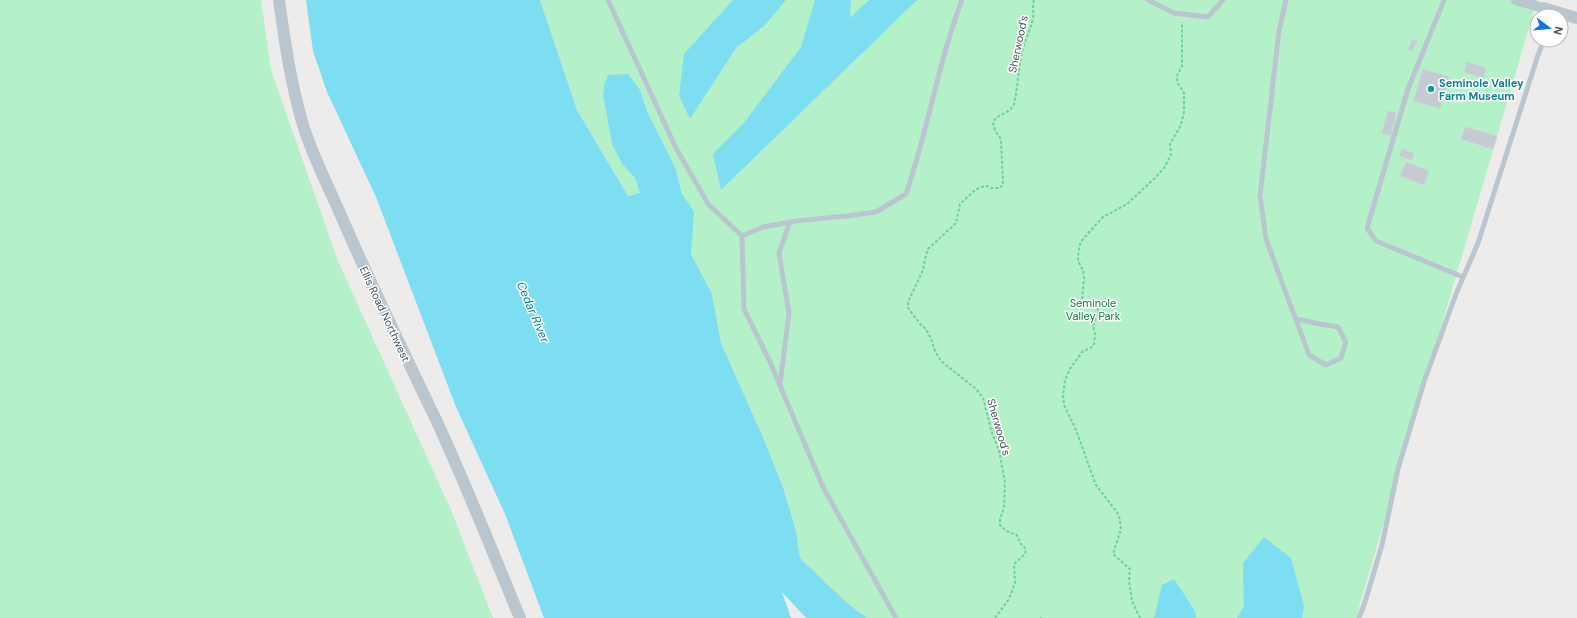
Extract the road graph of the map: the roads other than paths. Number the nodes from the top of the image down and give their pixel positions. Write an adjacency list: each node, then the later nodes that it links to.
1 (279, 0): 16 (street, Ellis Road Northwest)
2 (608, 0): 12 (lane)
3 (962, 0): 11 (lane)
4 (1148, 0): 5 (lane)
5 (1223, 0)
6 (1286, 0): 14 (lane)
7 (1444, 0): 13 (lane)
8 (1516, 0): 9 (street)
9 (1543, 8)
10 (1541, 48): 13 (lane)
11 (790, 222): 12 (lane); 15 (lane)
12 (742, 236): 15 (lane)
13 (1463, 277): 18 (lane)
14 (1296, 319): 14 (lane)
15 (780, 385): 17 (lane)
16 (520, 618)
17 (896, 618)
18 (1359, 618)

